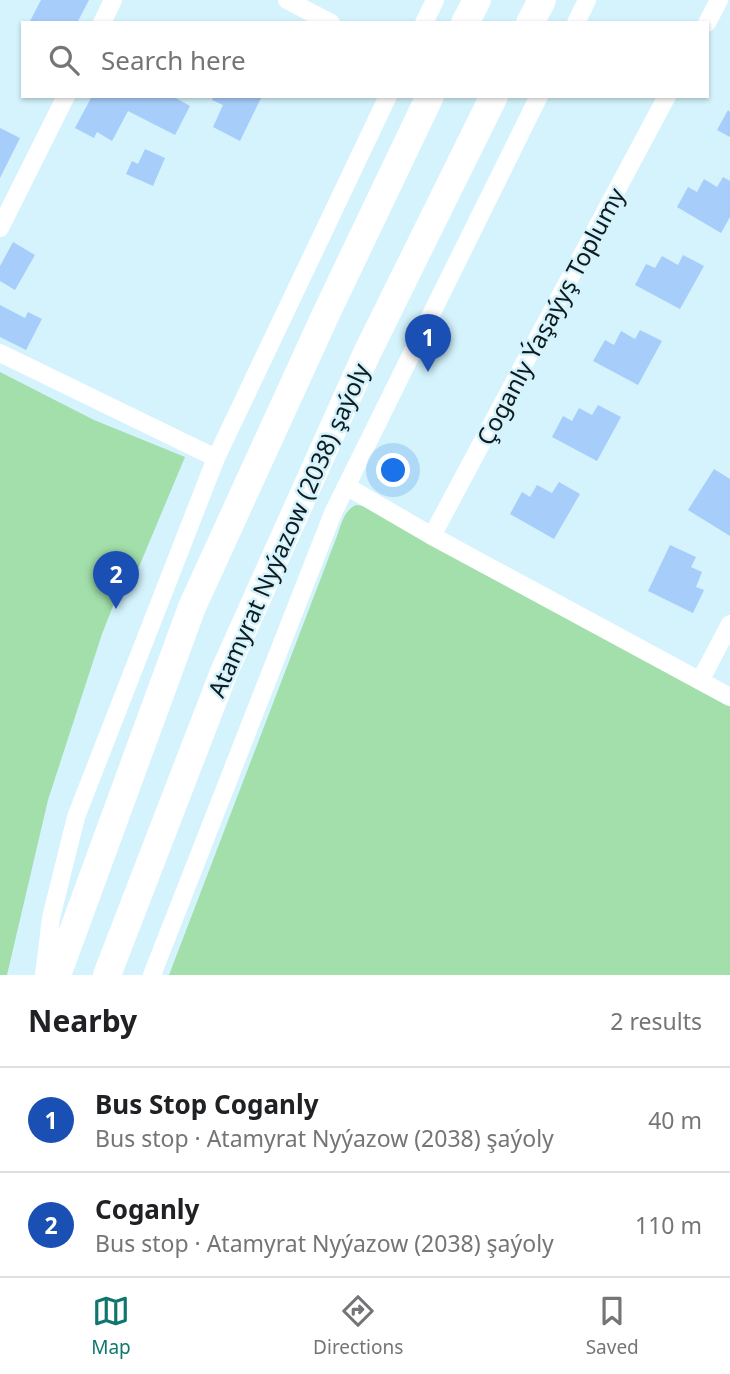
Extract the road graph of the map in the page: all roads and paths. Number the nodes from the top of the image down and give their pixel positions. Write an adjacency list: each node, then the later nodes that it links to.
1 (113, 0): 8 (street)
2 (286, 0): 9 (street)
3 (435, 0): 10 (street)
4 (477, 0): 11 (main road)
5 (542, 0): 12 (main road)
6 (587, 0): 13 (street)
7 (719, 0): 14 (street)
8 (103, 21)
9 (327, 21)
10 (425, 21)
11 (466, 21)
12 (531, 21)
13 (577, 21)
14 (708, 21)
15 (64, 98): 21 (street)
16 (387, 98): 23 (street)
17 (429, 98): 30 (main road, Atamyrat Nyýazow (2038) şaýoly)
18 (493, 98): 31 (main road, Atamyrat Nyýazow (2038) şaýoly)
19 (538, 98): 24 (street)
20 (666, 98): 25 (street, Çoganly Ýaşaýyş Toplumy)
21 (0, 228)
22 (0, 353): 23 (street)
23 (216, 458): 29 (street)
24 (346, 486): 25 (street); 32 (street)
25 (432, 536): 27 (street)
26 (730, 624): 27 (street)
27 (700, 681): 28 (street)
28 (730, 697)
29 (44, 975)
30 (57, 975)
31 (107, 975)
32 (152, 975)

